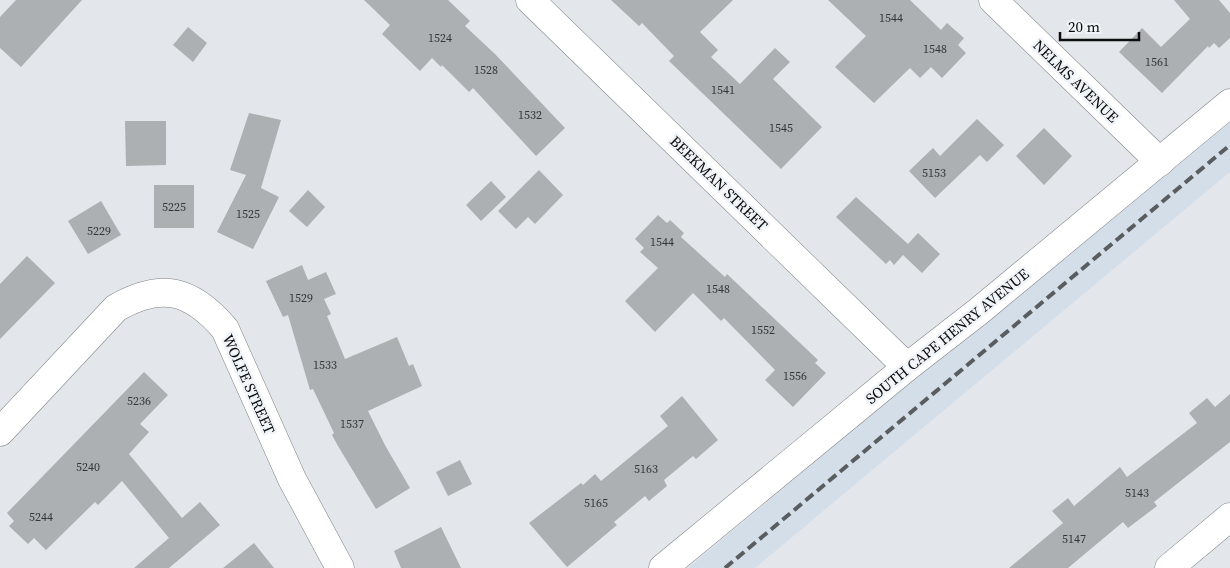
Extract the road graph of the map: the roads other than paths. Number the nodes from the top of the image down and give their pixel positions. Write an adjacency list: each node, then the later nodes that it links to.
1 (530, 0): 5 (street, BEEKMAN STREET)
2 (993, 0): 4 (street, NELMS AVENUE)
3 (1230, 103): 4 (street, SOUTH CAPE HENRY AVENUE)
4 (1160, 162): 5 (street, SOUTH CAPE HENRY AVENUE)
5 (907, 367): 9 (street, SOUTH CAPE HENRY AVENUE)
6 (0, 432): 8 (street, WOLFE STREET)
7 (1230, 517): 10 (street)
8 (340, 568)
9 (663, 568)
10 (1169, 568)

